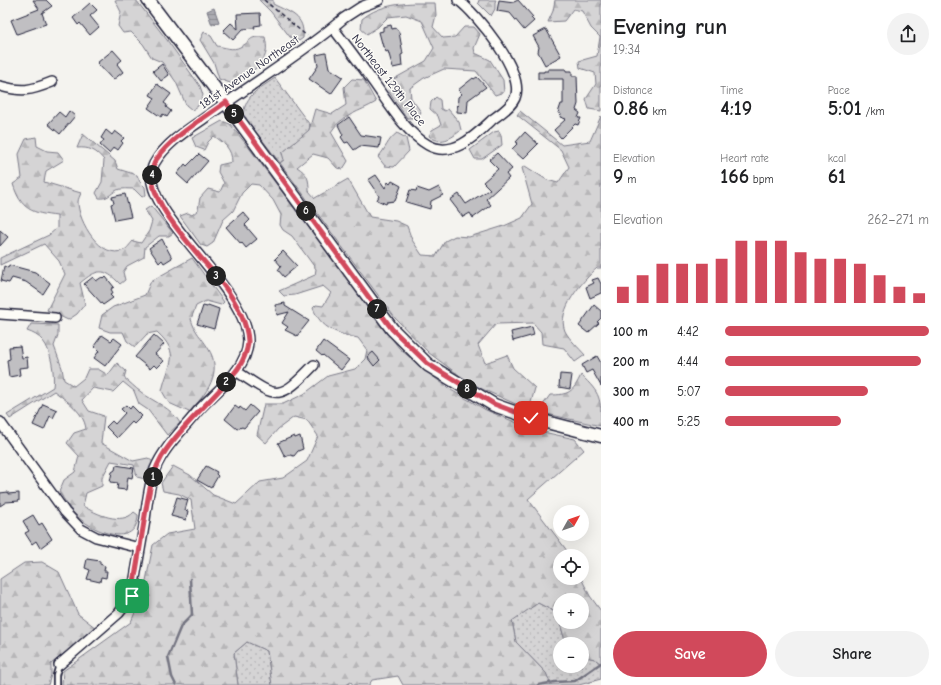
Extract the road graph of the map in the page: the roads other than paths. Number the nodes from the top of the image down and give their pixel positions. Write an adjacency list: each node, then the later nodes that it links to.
1 (148, 0): 7 (street)
2 (379, 0): 4 (street, 181st Avenue Northeast)
3 (458, 0): 4 (street, Northeast 129th Place)
4 (333, 28): 7 (street, 181st Avenue Northeast)
5 (52, 82): 6 (street)
6 (0, 86)
7 (226, 102): 11 (street, 181st Avenue Northeast); 13 (street)
8 (0, 314): 9 (street)
9 (55, 318)
10 (314, 366): 11 (street)
11 (236, 371): 14 (street)
12 (0, 422): 14 (street)
13 (601, 436)
14 (140, 548): 15 (street)
15 (59, 664): 16 (lane)
16 (56, 685)

